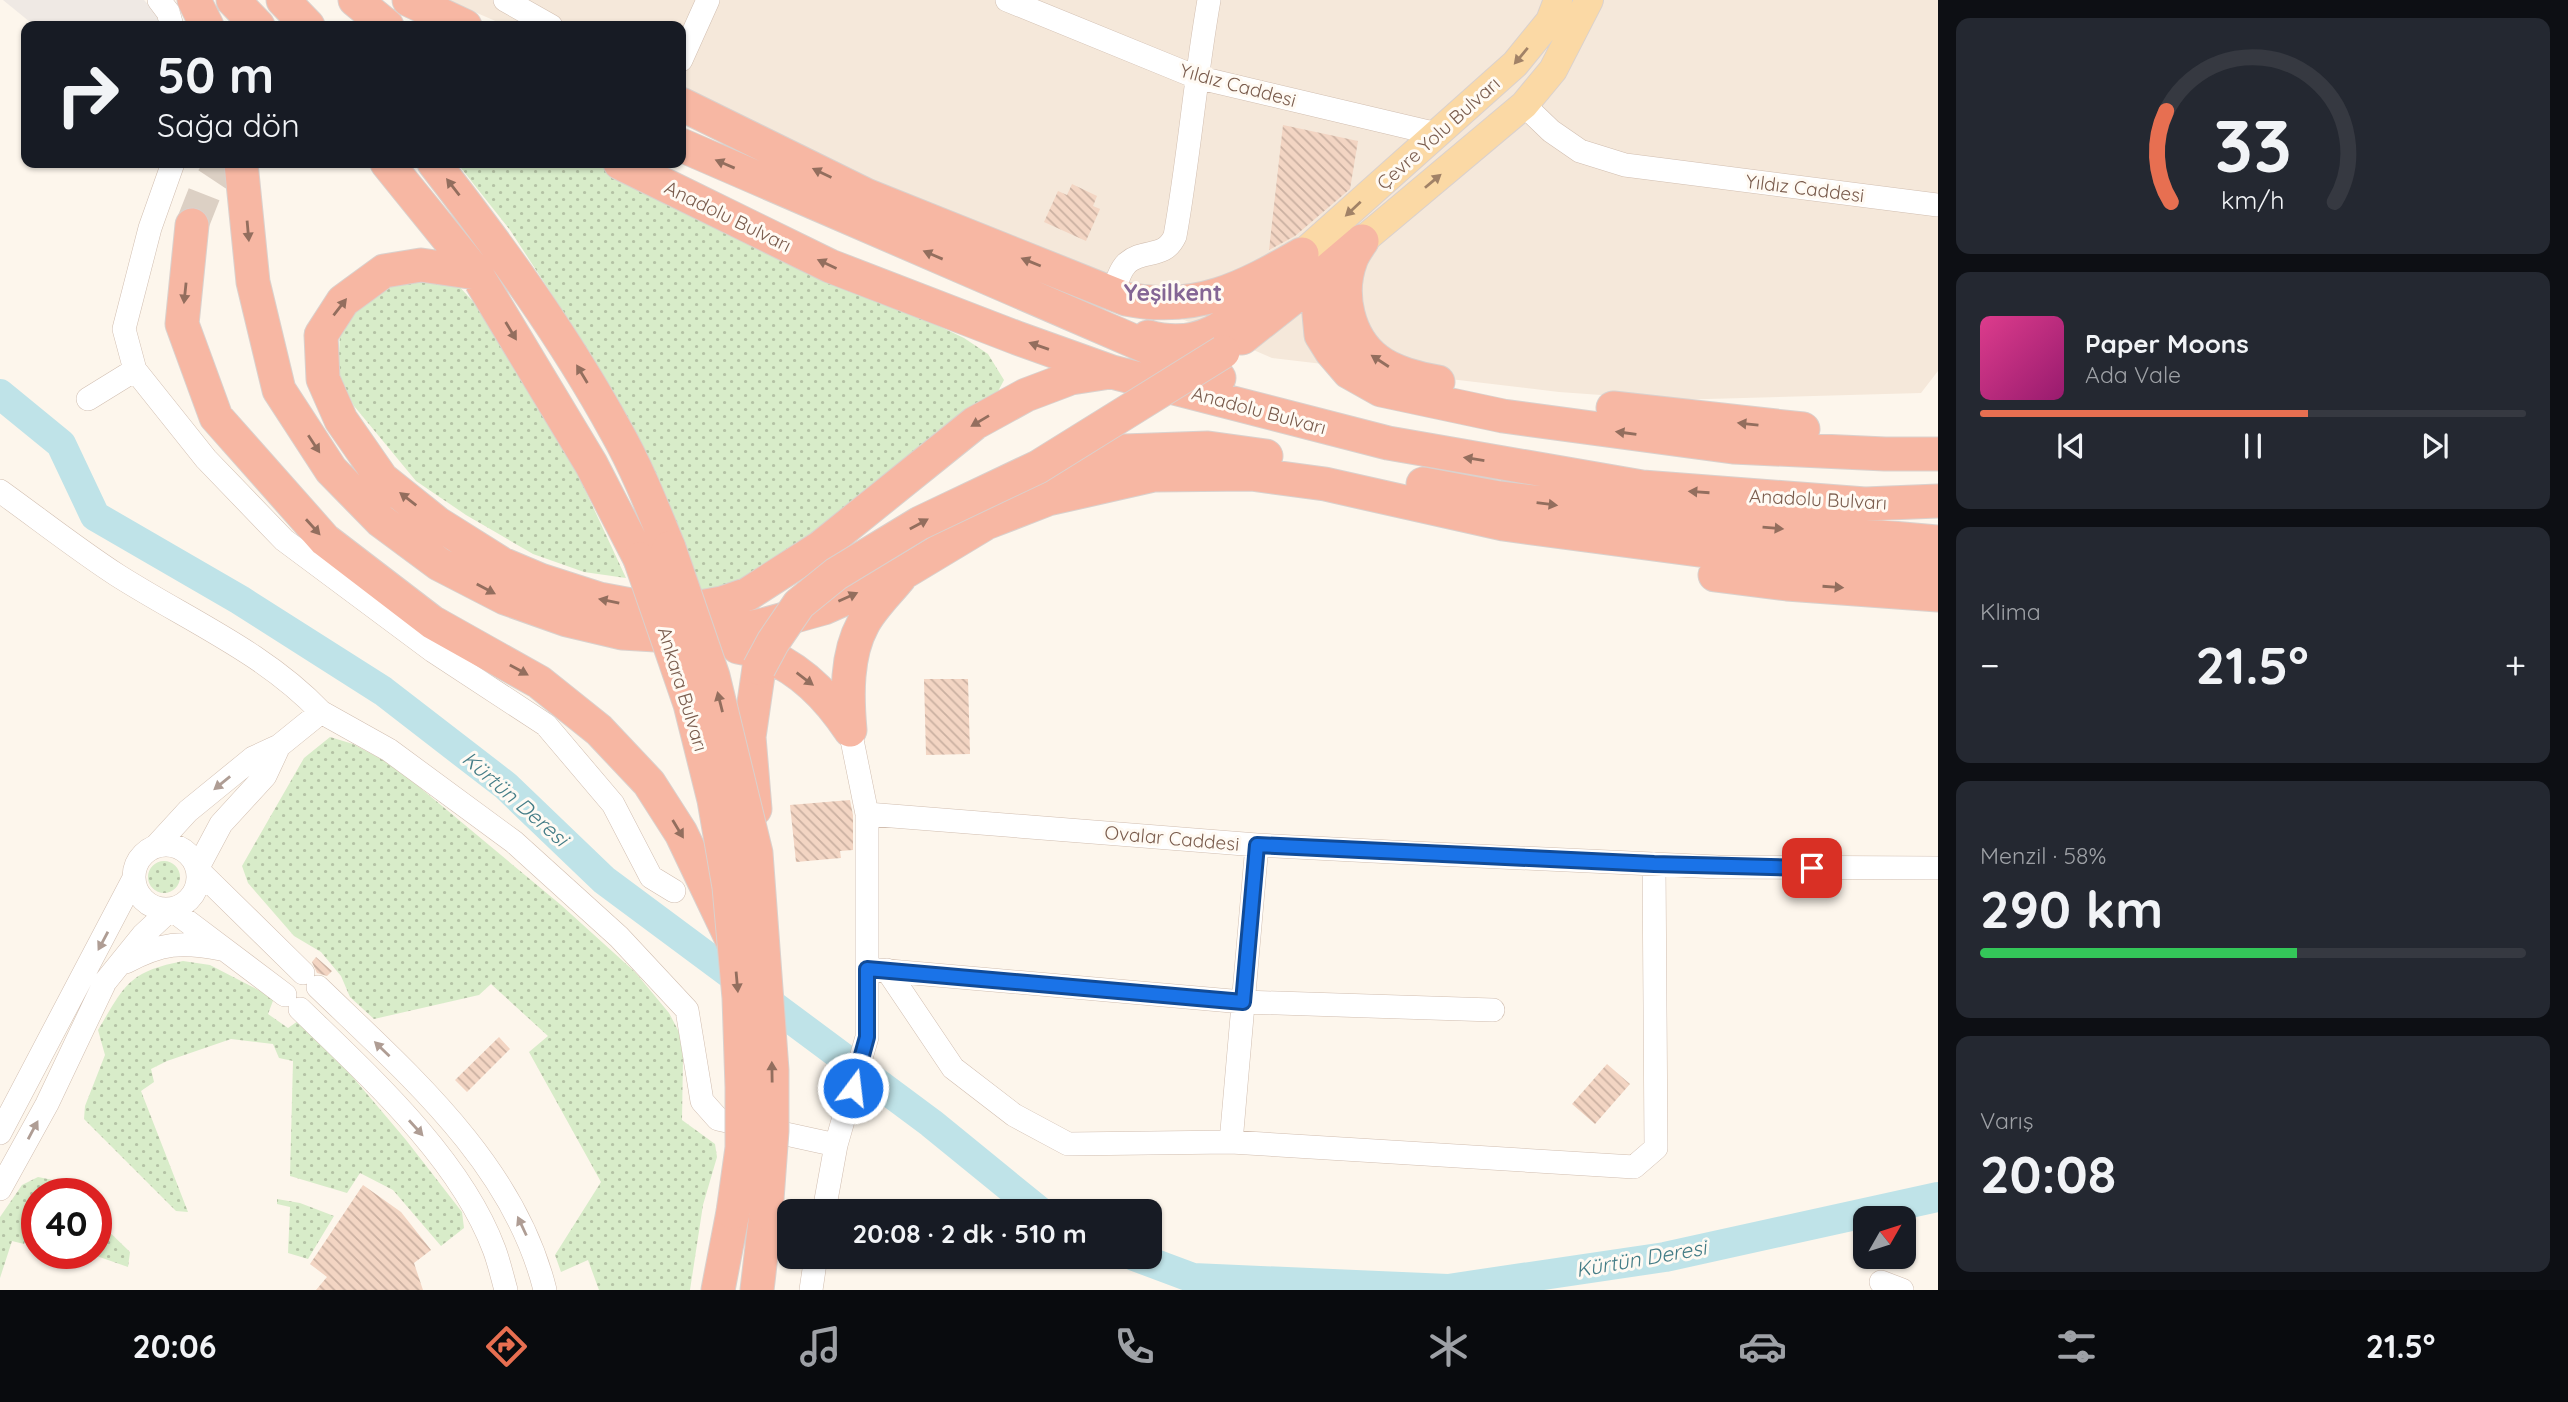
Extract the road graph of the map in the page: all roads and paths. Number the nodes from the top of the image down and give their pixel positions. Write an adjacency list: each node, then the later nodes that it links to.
1 (159, 0): 13 (street)
2 (194, 0): 14 (highway)
3 (233, 0): 15 (highway)
4 (283, 0): 16 (highway)
5 (355, 0): 17 (highway)
6 (409, 0): 18 (highway)
7 (505, 0): 19 (street)
8 (708, 0): 20 (street)
9 (1007, 0): 21 (street, Yıldız Caddesi)
10 (1209, 0): 21 (street)
11 (1558, 0): 24 (main road, Çevre Yolu Bulvarı, one-way to 24)
12 (1589, 0): 22 (main road, Çevre Yolu Bulvarı)
13 (171, 21)
14 (204, 21)
15 (253, 21)
16 (303, 21)
17 (381, 21)
18 (454, 21)
19 (542, 21)
20 (686, 49)
21 (1196, 77): 24 (street, Yıldız Caddesi); 37 (street)
22 (1524, 104): 31 (street, Yıldız Caddesi); 33 (main road, Çevre Yolu Bulvarı, one-way to 22)
23 (686, 106): 37 (highway, one-way to 23)
24 (1437, 134): 34 (main road, Çevre Yolu Bulvarı, one-way to 34)
25 (686, 147): 36 (highway, one-way to 25)
26 (171, 168): 38 (street)
27 (242, 168): 53 (highway, one-way to 53)
28 (391, 168): 35 (highway, Ankara Bulvarı)
29 (437, 168): 49 (highway, Ankara Bulvarı, one-way to 29)
30 (630, 168): 39 (highway, Anadolu Bulvarı, one-way to 30)
31 (1938, 205)
32 (192, 225): 67 (highway, one-way to 67)
33 (1362, 241): 34 (highway); 41 (highway, one-way to 33)
34 (1315, 262): 36 (highway); 37 (highway); 43 (highway, one-way to 34); 44 (highway, bridge)
35 (476, 273): 39 (highway, one-way to 35); 49 (highway, Ankara Bulvarı, one-way to 49)
36 (1019, 290): 42 (highway)
37 (1113, 294)
38 (135, 370): 40 (street); 65 (street)
39 (1112, 372): 42 (highway, Anadolu Bulvarı)
40 (88, 399)
41 (1938, 434)
42 (1388, 443): 46 (highway, Anadolu Bulvarı, one-way to 42)
43 (1938, 454)
44 (1038, 467): 48 (highway, Anadolu Bulvarı, one-way to 48); 60 (highway, one-way to 44, bridge)
45 (0, 491): 54 (street)
46 (1938, 501)
47 (1503, 524): 50 (highway); 51 (highway); 52 (highway, one-way to 52)
48 (1938, 542)
49 (654, 554): 60 (highway, Ankara Bulvarı, one-way to 49, bridge); 67 (highway, Ankara Bulvarı, bridge)
50 (1938, 567)
51 (903, 573): 53 (highway, one-way to 51); 55 (highway)
52 (1938, 595)
53 (673, 636): 55 (highway, one-way to 55)
54 (321, 712): 56 (street); 75 (street)
55 (850, 730): 57 (street)
56 (279, 746): 59 (street, one-way to 59); 63 (street)
57 (867, 814): 58 (street, Ovalar Caddesi); 70 (street)
58 (1257, 845): 61 (street, Ovalar Caddesi); 71 (street)
59 (155, 847): 63 (street); 64 (street)
60 (756, 853): 83 (highway, Ankara Bulvarı, one-way to 60, bridge)
61 (1654, 864): 62 (street, Ovalar Caddesi); 76 (street)
62 (1938, 868)
63 (197, 869): 66 (street); 81 (street, one-way to 63)
64 (134, 880): 66 (street); 73 (street, one-way to 73)
65 (674, 891)
66 (171, 909): 68 (street); 69 (street)
67 (734, 945): 82 (highway, Ankara Bulvarı, one-way to 82, bridge)
68 (229, 951): 69 (street); 80 (street, one-way to 80)
69 (117, 966): 77 (street, one-way to 69)
70 (877, 970): 71 (street); 75 (street); 76 (street)
71 (1243, 1002): 72 (street); 76 (street)
72 (1493, 1010)
73 (7, 1102): 74 (street)
74 (0, 1133)
75 (838, 1142): 78 (street)
76 (1231, 1142)
77 (0, 1189)
78 (825, 1199)
79 (814, 1269): 84 (street)
80 (506, 1290)
81 (545, 1290)
82 (718, 1290)
83 (757, 1290)
84 (811, 1290)

